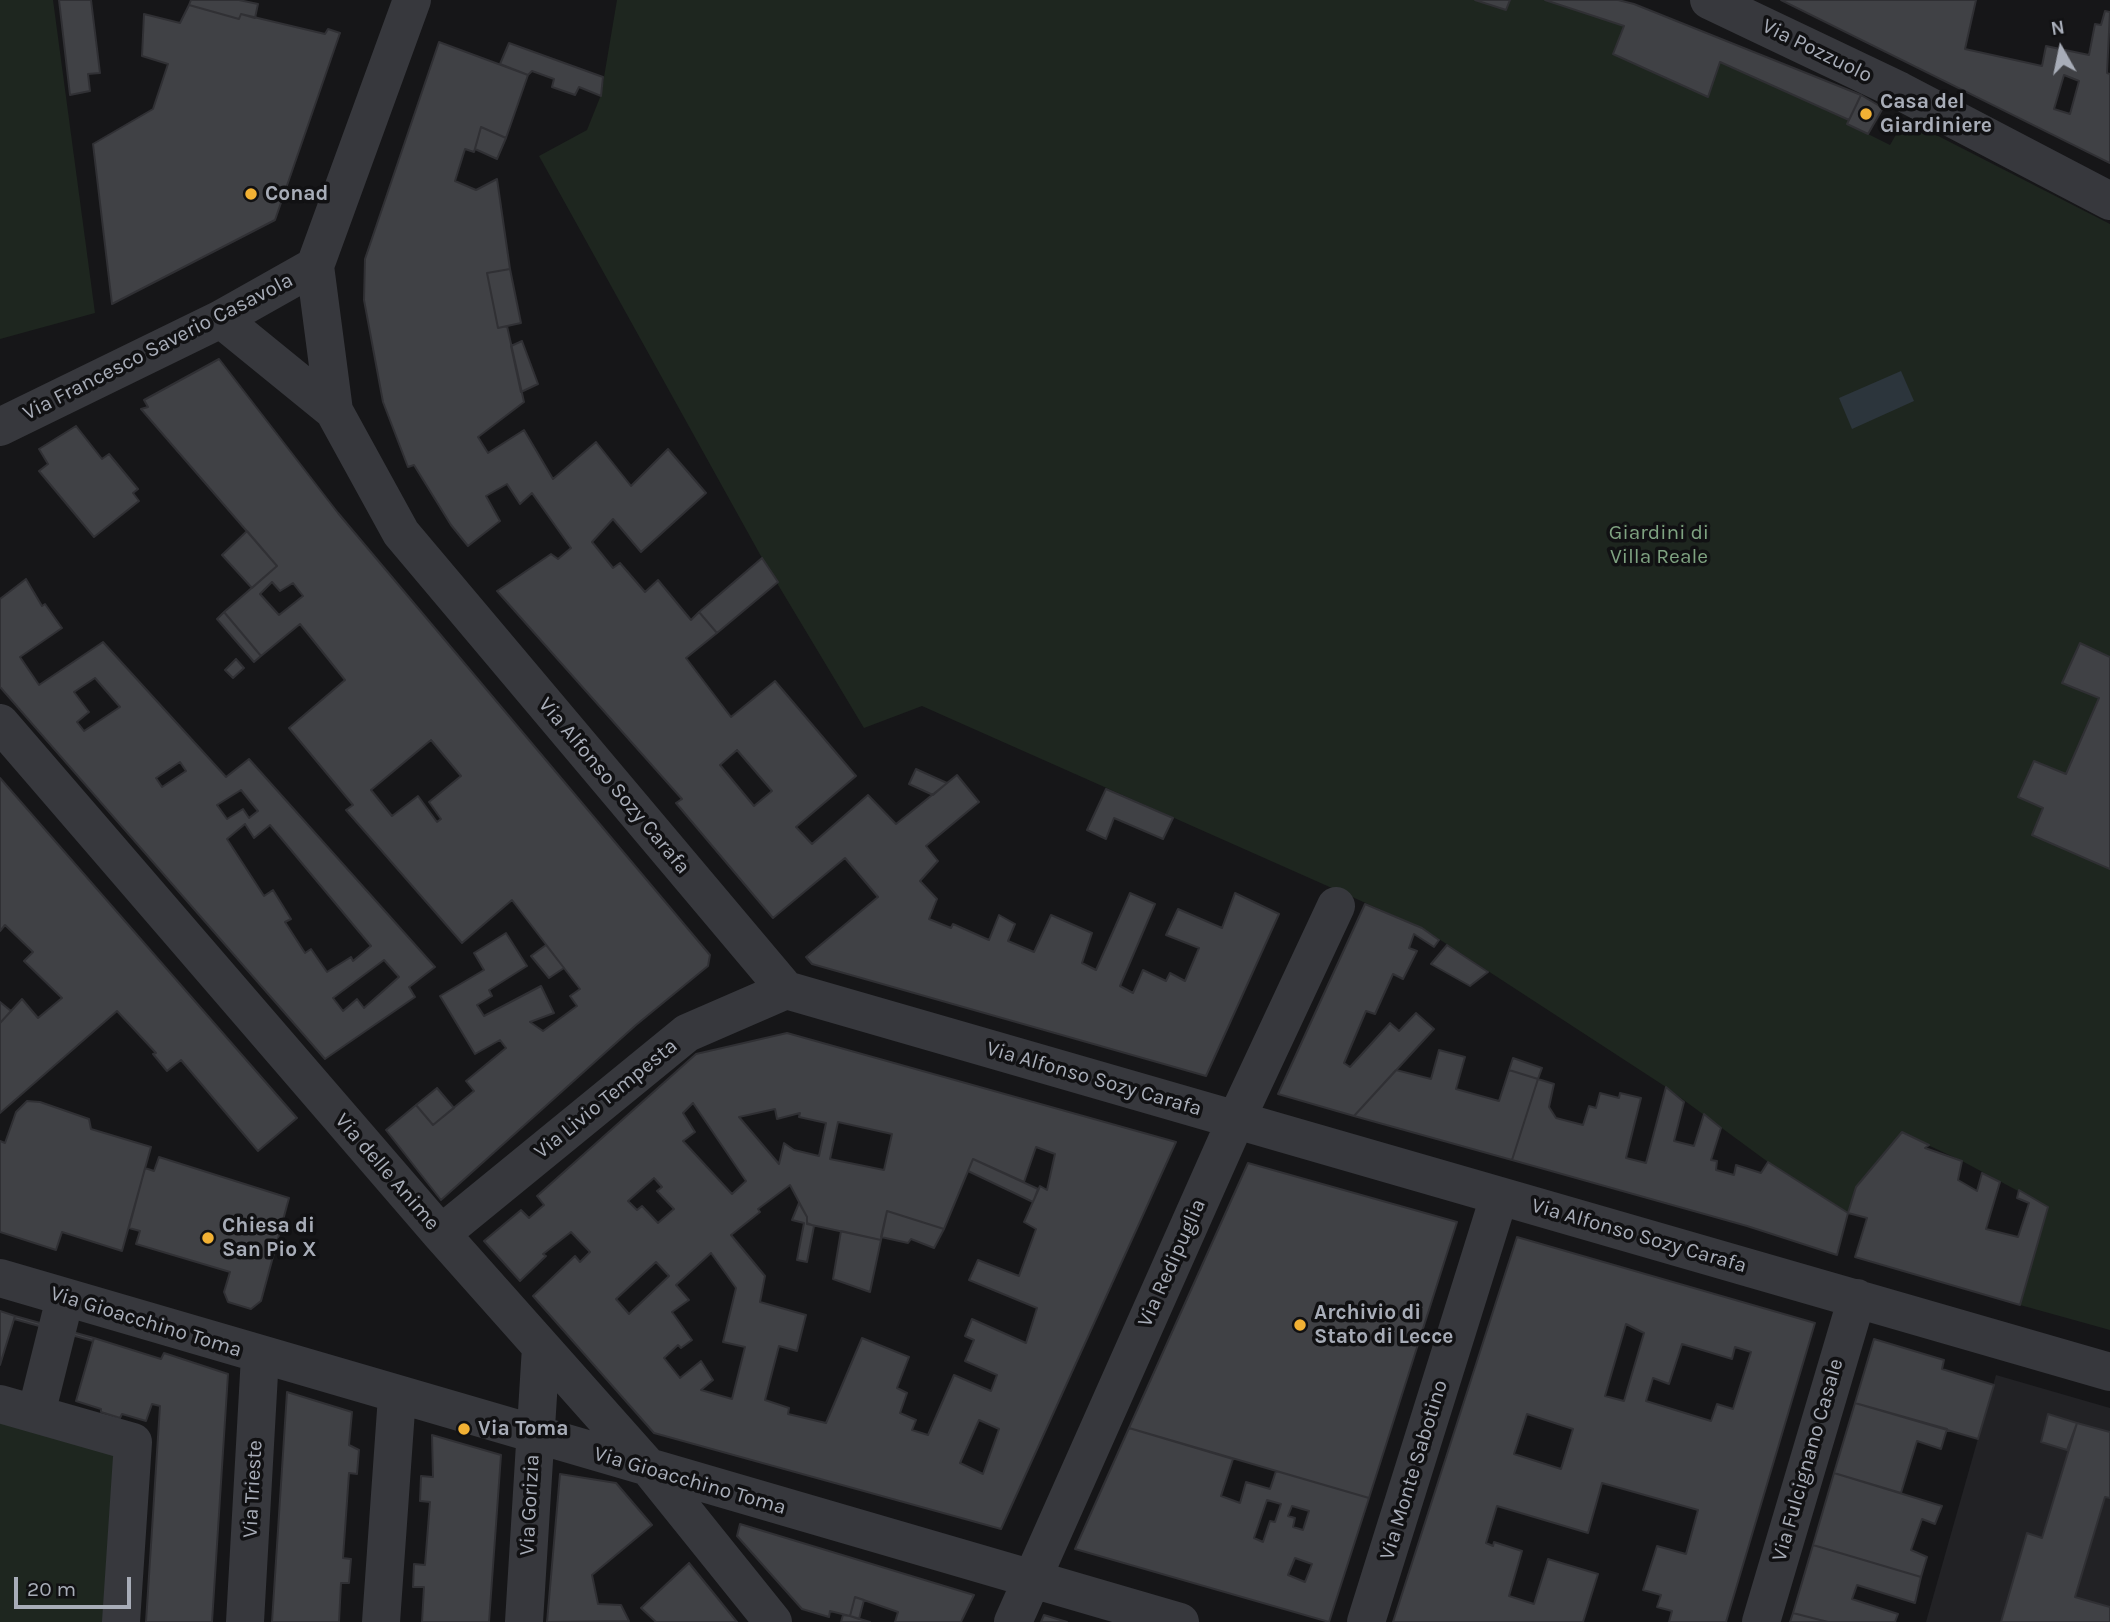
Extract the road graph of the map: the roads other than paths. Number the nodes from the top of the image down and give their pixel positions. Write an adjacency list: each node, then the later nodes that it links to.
1 (412, 0): 4 (street, Via Alfonso Sozy Carafa)
2 (1709, 0): 3 (street, Via Pozzuolo)
3 (2110, 201)
4 (315, 266): 5 (street, Via Francesco Saverio Casavola); 6 (street, Via Alfonso Sozy Carafa)
5 (221, 319): 6 (street, Via Alfonso Sozy Carafa); 7 (street, Via Francesco Saverio Casavola)
6 (334, 411): 10 (street, Via Alfonso Sozy Carafa)
7 (0, 427)
8 (0, 723): 13 (street, Via delle Anime)
9 (1336, 906): 11 (street, Via Redipuglia)
10 (786, 990): 11 (street, Via Alfonso Sozy Carafa); 13 (street, Via Livio Tempesta)
11 (1236, 1120): 12 (street, Via Alfonso Sozy Carafa); 24 (street, Via Redipuglia)
12 (1499, 1197): 16 (street, Via Alfonso Sozy Carafa); 32 (street, Via Monte Sabotino)
13 (441, 1234): 17 (street, Via delle Anime)
14 (0, 1278): 15 (street, Via Gioacchino Toma)
15 (65, 1298): 18 (street, Via Gioacchino Toma); 21 (street)
16 (1857, 1298): 19 (street, Via Alfonso Sozy Carafa); 33 (street, Via Fulcignano Casale)
17 (541, 1347): 22 (street, Via Gorizia); 23 (street, Via delle Anime)
18 (260, 1356): 20 (street, Via Gioacchino Toma); 26 (street, Via Trieste)
19 (2110, 1371)
20 (397, 1396): 22 (street, Via Gioacchino Toma); 27 (street)
21 (18, 1409): 25 (street)
22 (534, 1435): 23 (street, Via Gioacchino Toma); 28 (street, Via Gorizia)
23 (650, 1469): 24 (street, Via Gioacchino Toma); 29 (street, Via delle Anime)
24 (1032, 1579): 30 (street, Via Redipuglia); 31 (street, Via Gioacchino Toma)
25 (121, 1622)
26 (245, 1622)
27 (381, 1622)
28 (524, 1622)
29 (773, 1622)
30 (1013, 1622)
31 (1180, 1622)
32 (1366, 1622)
33 (1761, 1622)

